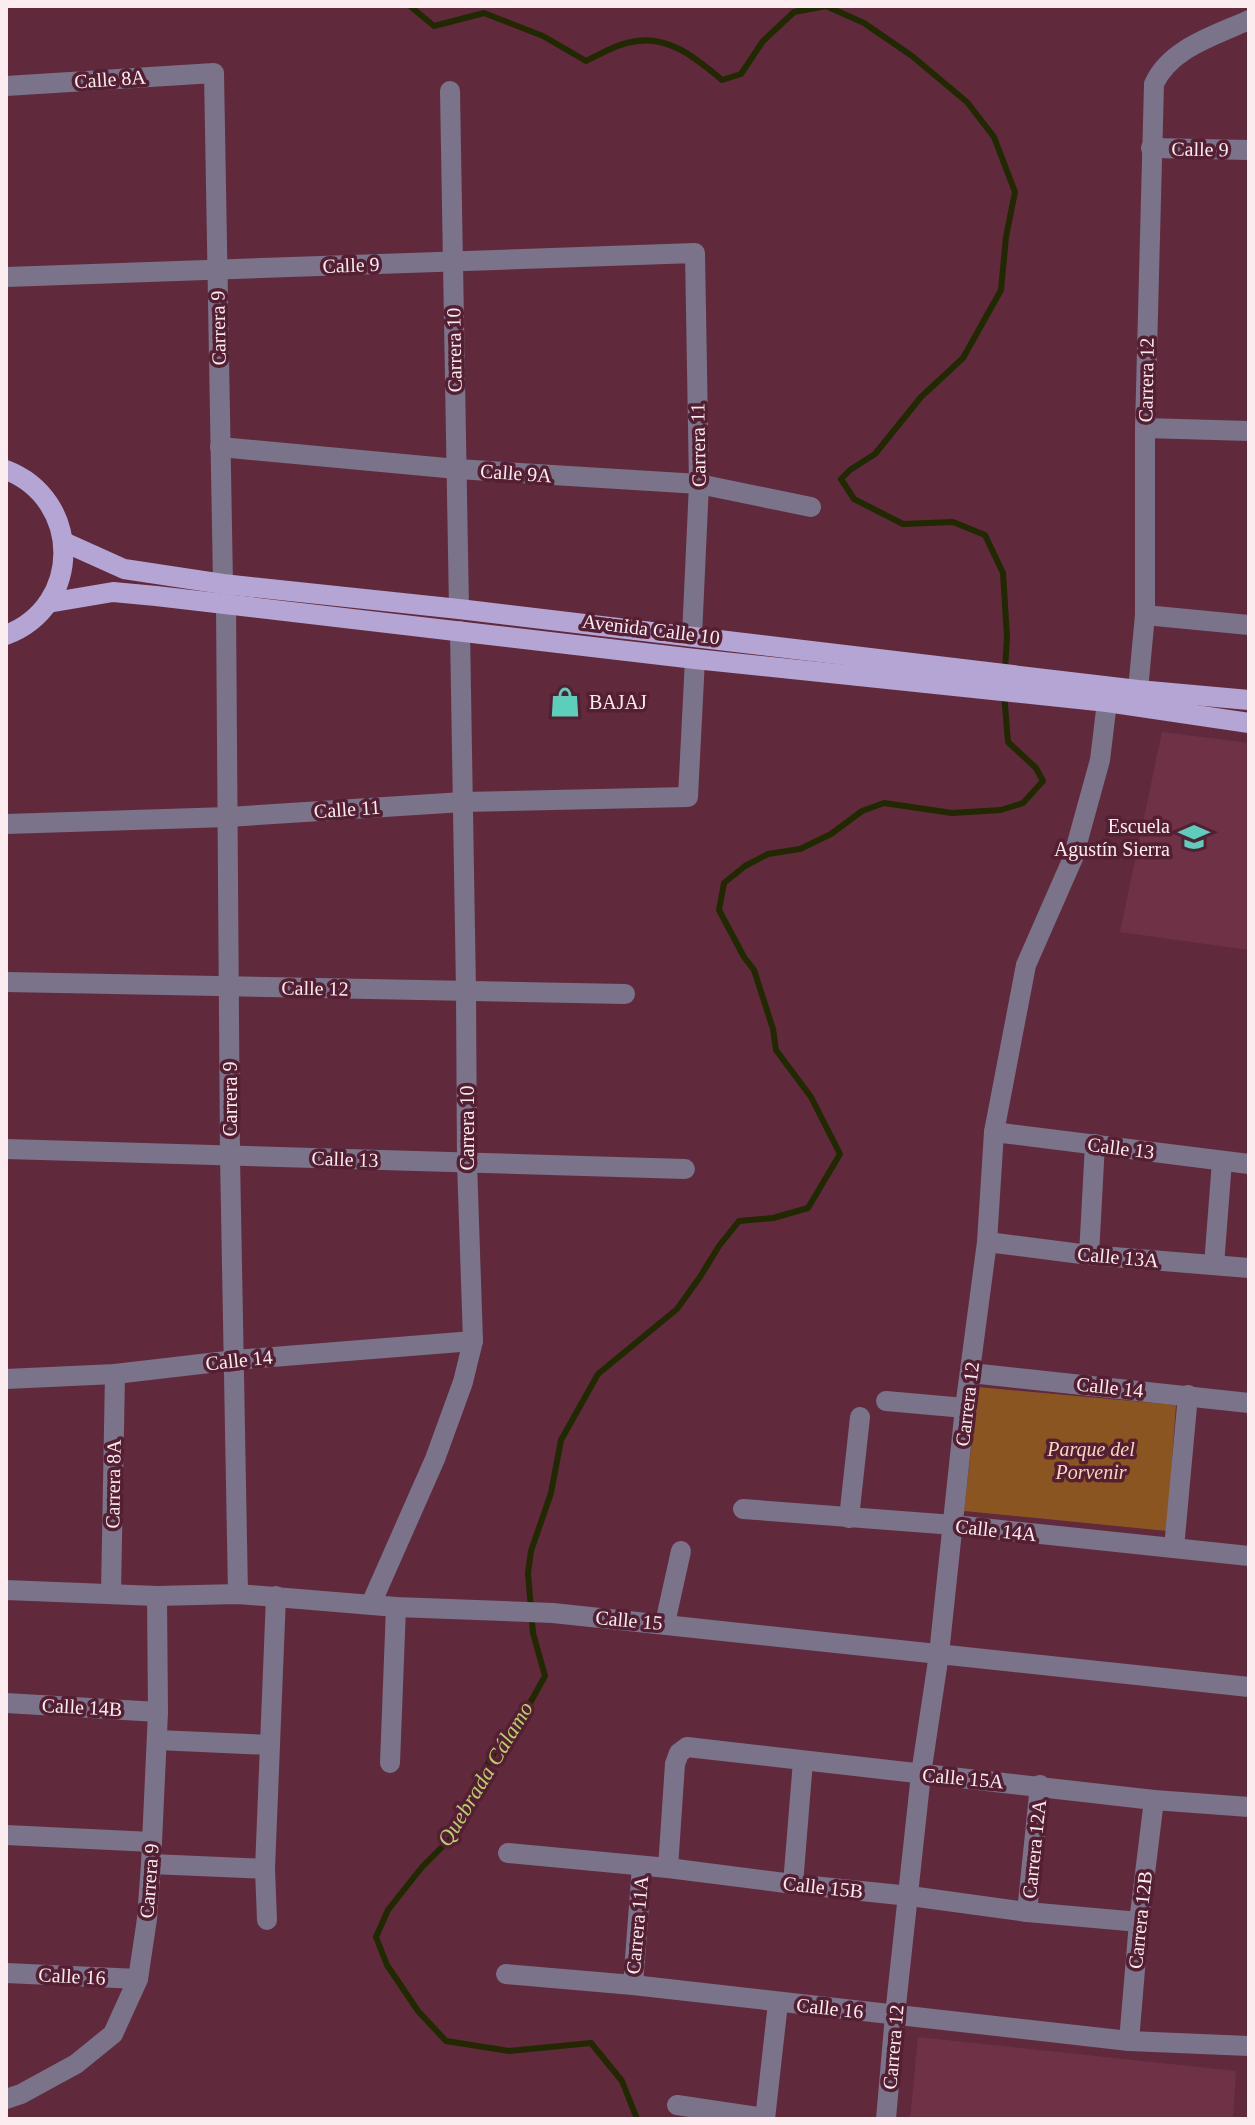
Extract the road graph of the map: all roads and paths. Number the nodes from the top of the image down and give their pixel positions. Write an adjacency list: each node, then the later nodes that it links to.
1 (1249, 20): 5 (street, Carrera 12)
2 (214, 73): 3 (street, Calle 8A); 9 (street, Carrera 9)
3 (6, 86)
4 (450, 91): 8 (street, Carrera 10)
5 (1151, 148): 6 (street, Calle 9); 11 (street, Carrera 12)
6 (1249, 150)
7 (695, 253): 8 (street, Calle 9); 16 (street, Carrera 11)
8 (453, 261): 9 (street, Calle 9); 14 (street, Carrera 10)
9 (217, 270): 10 (street, Calle 9); 13 (street, Carrera 9)
10 (6, 277)
11 (1145, 428): 12 (street); 22 (street, Carrera 12)
12 (1249, 431)
13 (220, 447): 14 (street, Calle 9A); 19 (street, Carrera 9)
14 (457, 469): 16 (street, Calle 9A); 21 (street, Carrera 10)
15 (6, 470): 18 (main road)
16 (699, 484): 17 (street, Calle 9A); 25 (street, Carrera 11)
17 (811, 507)
18 (64, 542): 19 (main road, Avenida Calle 10); 20 (main road)
19 (224, 594): 20 (main road, Avenida Calle 10); 21 (main road, Avenida Calle 10); 24 (main road, Avenida Calle 10); 35 (street, Carrera 9)
20 (48, 603): 26 (main road)
21 (459, 609): 25 (main road, Avenida Calle 10)
22 (1145, 615): 23 (street); 30 (street, Carrera 12)
23 (1249, 625)
24 (460, 631): 27 (main road, Avenida Calle 10); 34 (street, Carrera 10)
25 (692, 636): 28 (main road, Avenida Calle 10)
26 (7, 638)
27 (695, 659): 28 (main road, Avenida Calle 10); 34 (street, Calle 11)
28 (983, 679): 29 (main road, Avenida Calle 10)
29 (1015, 683): 30 (main road, Avenida Calle 10); 32 (main road, Avenida Calle 10)
30 (1138, 690): 31 (main road, Avenida Calle 10)
31 (1249, 700)
32 (1107, 702): 33 (main road, Avenida Calle 10); 41 (street, Carrera 12)
33 (1249, 723)
34 (463, 802): 35 (street, Calle 11); 39 (street, Carrera 10)
35 (228, 817): 36 (street, Calle 11); 38 (street, Carrera 9)
36 (6, 824)
37 (6, 982): 38 (street, Calle 12)
38 (230, 986): 39 (street, Calle 12); 44 (street, Carrera 9)
39 (466, 991): 40 (street, Calle 12); 46 (street, Carrera 10)
40 (625, 994)
41 (994, 1132): 42 (street, Calle 13); 49 (street, Carrera 12)
42 (1095, 1144): 45 (street, Calle 13); 50 (street)
43 (6, 1149): 44 (street, Calle 13)
44 (230, 1156): 46 (street, Calle 13); 54 (street, Carrera 9)
45 (1222, 1161): 47 (street, Calle 13); 51 (street)
46 (467, 1162): 48 (street, Calle 13); 53 (street, Carrera 10)
47 (1249, 1164)
48 (685, 1169)
49 (987, 1242): 50 (street, Calle 13A); 55 (street, Carrera 12)
50 (1089, 1255): 51 (street, Calle 13A)
51 (1214, 1265): 52 (street, Calle 13A)
52 (1249, 1268)
53 (473, 1341): 54 (street, Calle 14); 74 (street, Carrera 10)
54 (235, 1360): 56 (street, Calle 14); 71 (street, Carrera 9)
55 (971, 1373): 58 (street, Calle 14); 61 (street, Carrera 12)
56 (115, 1374): 57 (street, Calle 14); 70 (street, Carrera 8A)
57 (6, 1379)
58 (1188, 1395): 60 (street, Calle 14); 66 (street)
59 (886, 1401): 61 (street)
60 (1249, 1403)
61 (965, 1408): 65 (street, Carrera 12)
62 (860, 1417): 64 (street)
63 (743, 1509): 64 (street, Calle 14A)
64 (849, 1518): 65 (street, Calle 14A)
65 (954, 1525): 66 (street, Calle 14A); 77 (street, Carrera 12)
66 (1174, 1548): 68 (street, Calle 14A)
67 (681, 1551): 76 (street)
68 (1249, 1556)
69 (6, 1590): 70 (street, Calle 15)
70 (111, 1593): 72 (street, Calle 15)
71 (238, 1594): 72 (street, Calle 15); 73 (street, Calle 15)
72 (157, 1596): 80 (street, Carrera 9)
73 (276, 1596): 74 (street, Calle 15); 82 (street)
74 (371, 1604): 75 (street, Calle 15)
75 (396, 1607): 76 (street, Calle 15); 85 (street)
76 (665, 1623): 77 (street, Calle 15)
77 (939, 1654): 78 (street, Calle 15); 86 (street, Carrera 12)
78 (1249, 1687)
79 (6, 1703): 80 (street, Calle 14B)
80 (158, 1712): 81 (street, Carrera 9)
81 (157, 1740): 82 (street); 91 (street, Carrera 9)
82 (270, 1745): 96 (street)
83 (679, 1753): 84 (street, Calle 15A); 95 (street, Carrera 11A)
84 (803, 1761): 86 (street, Calle 15A); 97 (street)
85 (390, 1763)
86 (921, 1774): 87 (street, Calle 15A); 98 (street, Carrera 12)
87 (1040, 1785): 88 (street, Calle 15A); 99 (street, Carrera 12A)
88 (1154, 1800): 89 (street, Calle 15A); 101 (street, Carrera 12B)
89 (1249, 1807)
90 (6, 1835): 91 (street)
91 (152, 1842): 93 (street, Carrera 9)
92 (508, 1853): 94 (street, Calle 15B)
93 (151, 1864): 96 (street); 104 (street, Carrera 9)
94 (642, 1866): 95 (street, Calle 15B); 105 (street, Carrera 11A)
95 (668, 1868): 97 (street, Calle 15B)
96 (265, 1869): 100 (street)
97 (793, 1884): 98 (street, Calle 15B)
98 (910, 1896): 99 (street, Calle 15B); 107 (street, Carrera 12)
99 (1027, 1912): 101 (street, Calle 15B)
100 (267, 1920)
101 (1139, 1922): 108 (street, Carrera 12B)
102 (6, 1973): 104 (street, Calle 16)
103 (506, 1974): 105 (street, Calle 16)
104 (138, 1979): 110 (street, Carrera 9)
105 (633, 1985): 106 (street, Calle 16)
106 (778, 2003): 107 (street, Calle 16); 112 (street)
107 (895, 2015): 108 (street, Calle 16); 113 (street, Carrera 12)
108 (1129, 2041): 109 (street, Calle 16)
109 (1249, 2046)
110 (6, 2099)
111 (677, 2105): 112 (street)
112 (765, 2118)
113 (886, 2119)

